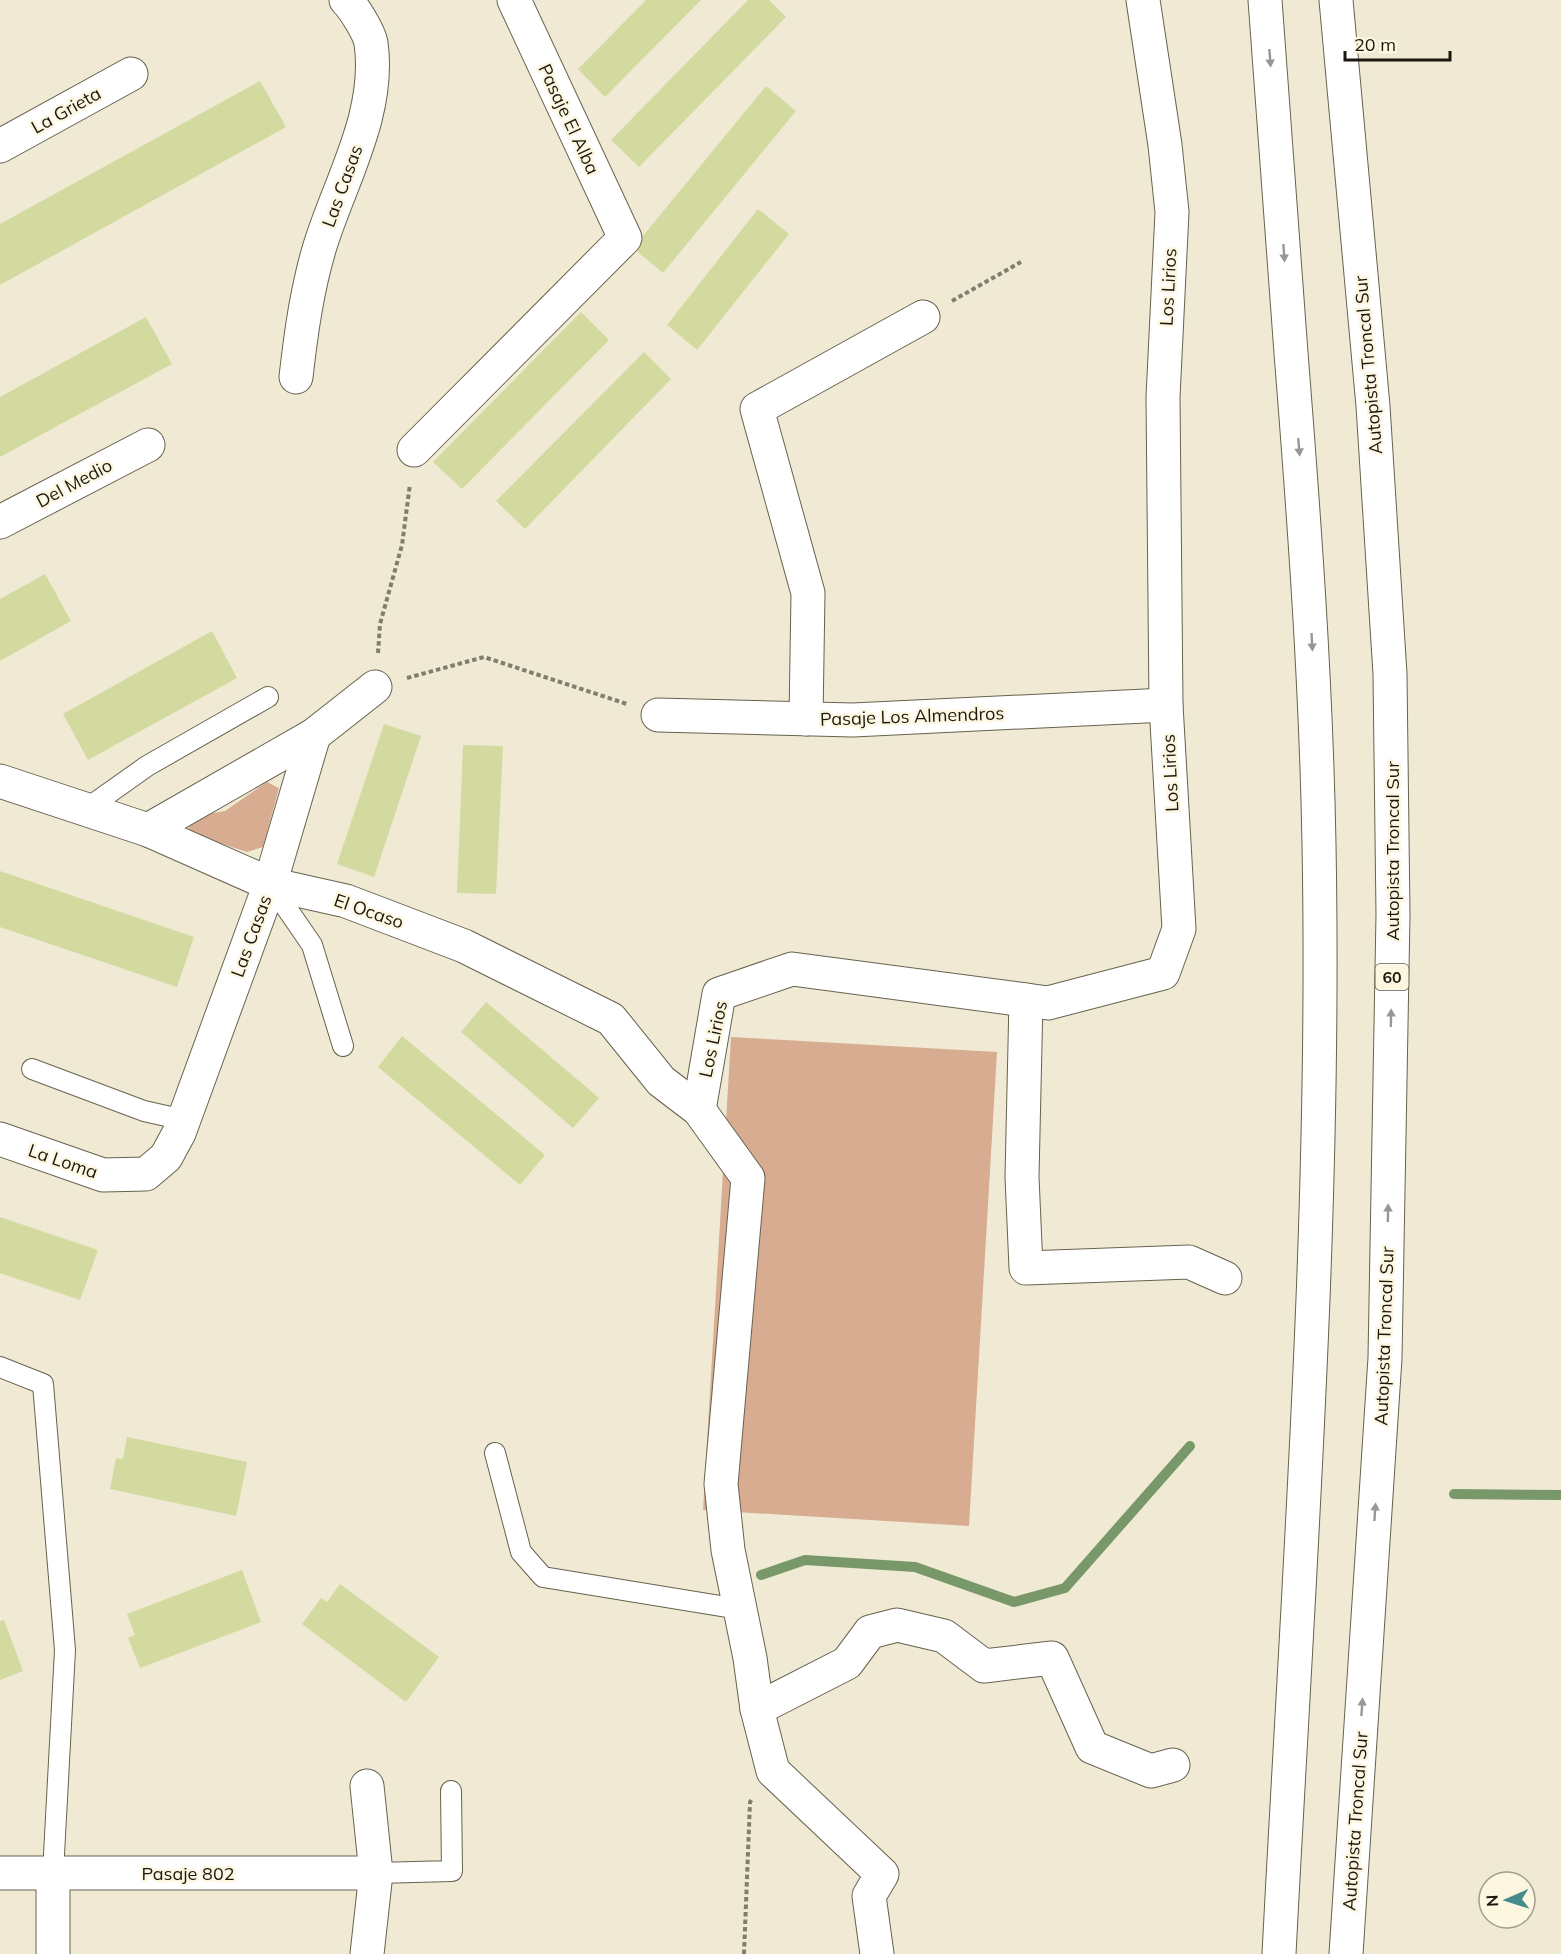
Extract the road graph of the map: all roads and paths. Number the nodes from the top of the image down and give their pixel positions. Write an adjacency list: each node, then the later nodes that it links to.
1 (346, 0): 10 (main road, Las Casas)
2 (514, 0): 12 (main road, Pasaje El Alba)
3 (1143, 0): 16 (main road, Los Lirios)
4 (1265, 0): 46 (main road, one-way to 46)
5 (1336, 0): 47 (main road, Autopista Troncal Sur / 60, one-way to 5)
6 (131, 74): 7 (main road, La Grieta)
7 (0, 146)
8 (1022, 262): 9 (path)
9 (923, 317): 18 (main road)
10 (296, 377)
11 (148, 445): 13 (main road, Del Medio)
12 (414, 450): 14 (path)
13 (0, 522)
14 (375, 687): 17 (path); 19 (main road)
15 (268, 697): 21 (lane)
16 (1166, 705): 18 (main road, Pasaje Los Almendros); 24 (main road, Los Lirios)
17 (658, 715): 18 (main road, Pasaje Los Almendros)
18 (806, 719)
19 (314, 735): 22 (main road); 23 (main road, Las Casas)
20 (0, 781): 21 (main road, El Ocaso)
21 (84, 810): 22 (main road, El Ocaso)
22 (148, 830): 23 (main road, El Ocaso)
23 (270, 884): 25 (lane); 27 (main road, El Ocaso); 28 (main road, Las Casas)
24 (1026, 1000): 27 (main road, Los Lirios); 30 (main road)
25 (343, 1046)
26 (32, 1069): 28 (lane)
27 (699, 1110): 33 (main road, El Ocaso)
28 (182, 1127): 29 (main road, La Loma)
29 (0, 1140)
30 (1225, 1278)
31 (0, 1367): 40 (lane)
32 (495, 1454): 33 (lane)
33 (739, 1609): 34 (main road, El Ocaso)
34 (757, 1709): 35 (main road); 36 (main road, El Ocaso)
35 (1173, 1765)
36 (773, 1770): 44 (path); 45 (main road)
37 (367, 1786): 41 (main road)
38 (451, 1791): 41 (lane)
39 (0, 1872): 40 (main road, Pasaje 802)
40 (53, 1873): 41 (main road, Pasaje 802); 42 (main road)
41 (376, 1873): 43 (main road)
42 (52, 1954)
43 (367, 1954)
44 (744, 1954)
45 (877, 1954)
46 (1279, 1954)
47 (1346, 1954)

